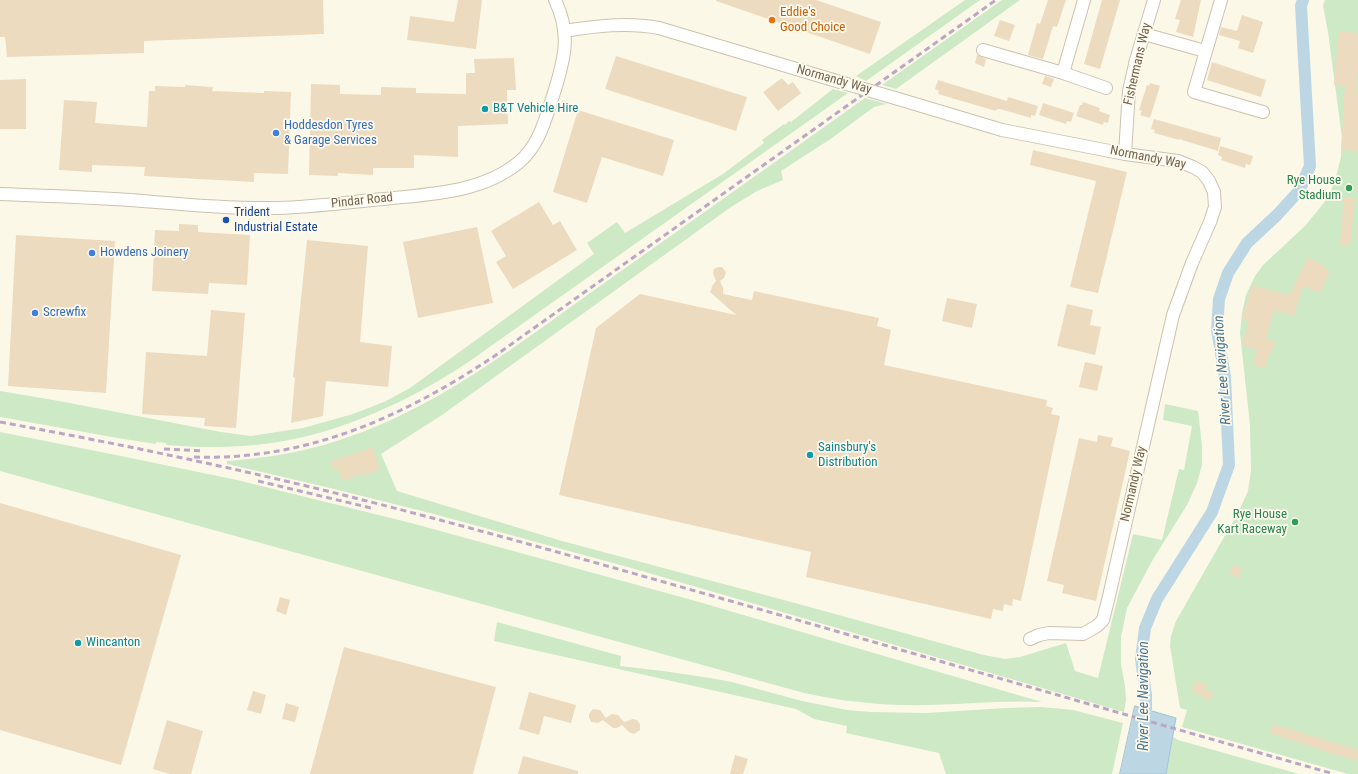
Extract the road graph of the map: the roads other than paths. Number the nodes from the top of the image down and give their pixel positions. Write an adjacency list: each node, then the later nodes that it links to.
1 (555, 0): 5 (street, Pindar Road)
2 (1084, 0): 9 (street)
3 (1154, 0): 6 (street, Fishermans Way)
4 (1221, 0): 8 (street)
5 (564, 31): 12 (street, Normandy Way, bridge); 13 (street, Pindar Road)
6 (1144, 34): 8 (street); 12 (street, Fishermans Way)
7 (983, 50): 9 (street)
8 (1205, 51): 11 (street)
9 (1063, 74): 10 (street)
10 (1106, 88)
11 (1263, 112)
12 (1125, 154): 14 (street, Normandy Way)
13 (0, 194)
14 (1030, 639)

